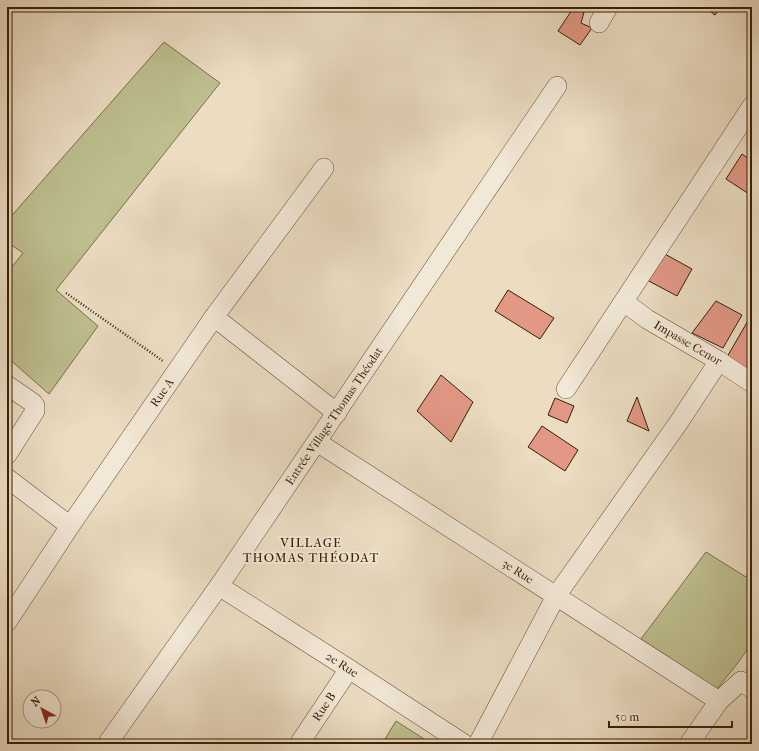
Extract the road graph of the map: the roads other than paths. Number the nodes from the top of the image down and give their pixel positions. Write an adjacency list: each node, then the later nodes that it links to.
1 (557, 86): 10 (street, Entrée Village Thomas Théodat)
2 (752, 106): 4 (street)
3 (324, 168): 5 (street, Rue A)
4 (624, 302): 6 (street, Impasse Cenor); 9 (street)
5 (214, 317): 10 (street); 14 (street, Rue A)
6 (719, 361): 7 (street, Impasse Cenor); 16 (street)
7 (752, 383)
8 (7, 385): 12 (street)
9 (566, 389)
10 (337, 413): 11 (street, Entrée Village Thomas Théodat)
11 (317, 442): 15 (street, Entrée Village Thomas Théodat); 16 (street, 3e Rue)
12 (7, 455)
13 (7, 478): 14 (street)
14 (70, 526): 17 (street, Rue A)
15 (220, 586): 18 (street, 2e Rue); 21 (street, Entrée Village Thomas Théodat)
16 (556, 596): 20 (street, 3e Rue); 24 (street)
17 (7, 622)
18 (349, 669): 22 (street, Rue B); 23 (street, 2e Rue)
19 (752, 689): 20 (street)
20 (719, 701): 25 (street)
21 (107, 744)
22 (299, 744)
23 (464, 744)
24 (478, 744)
25 (689, 744)

